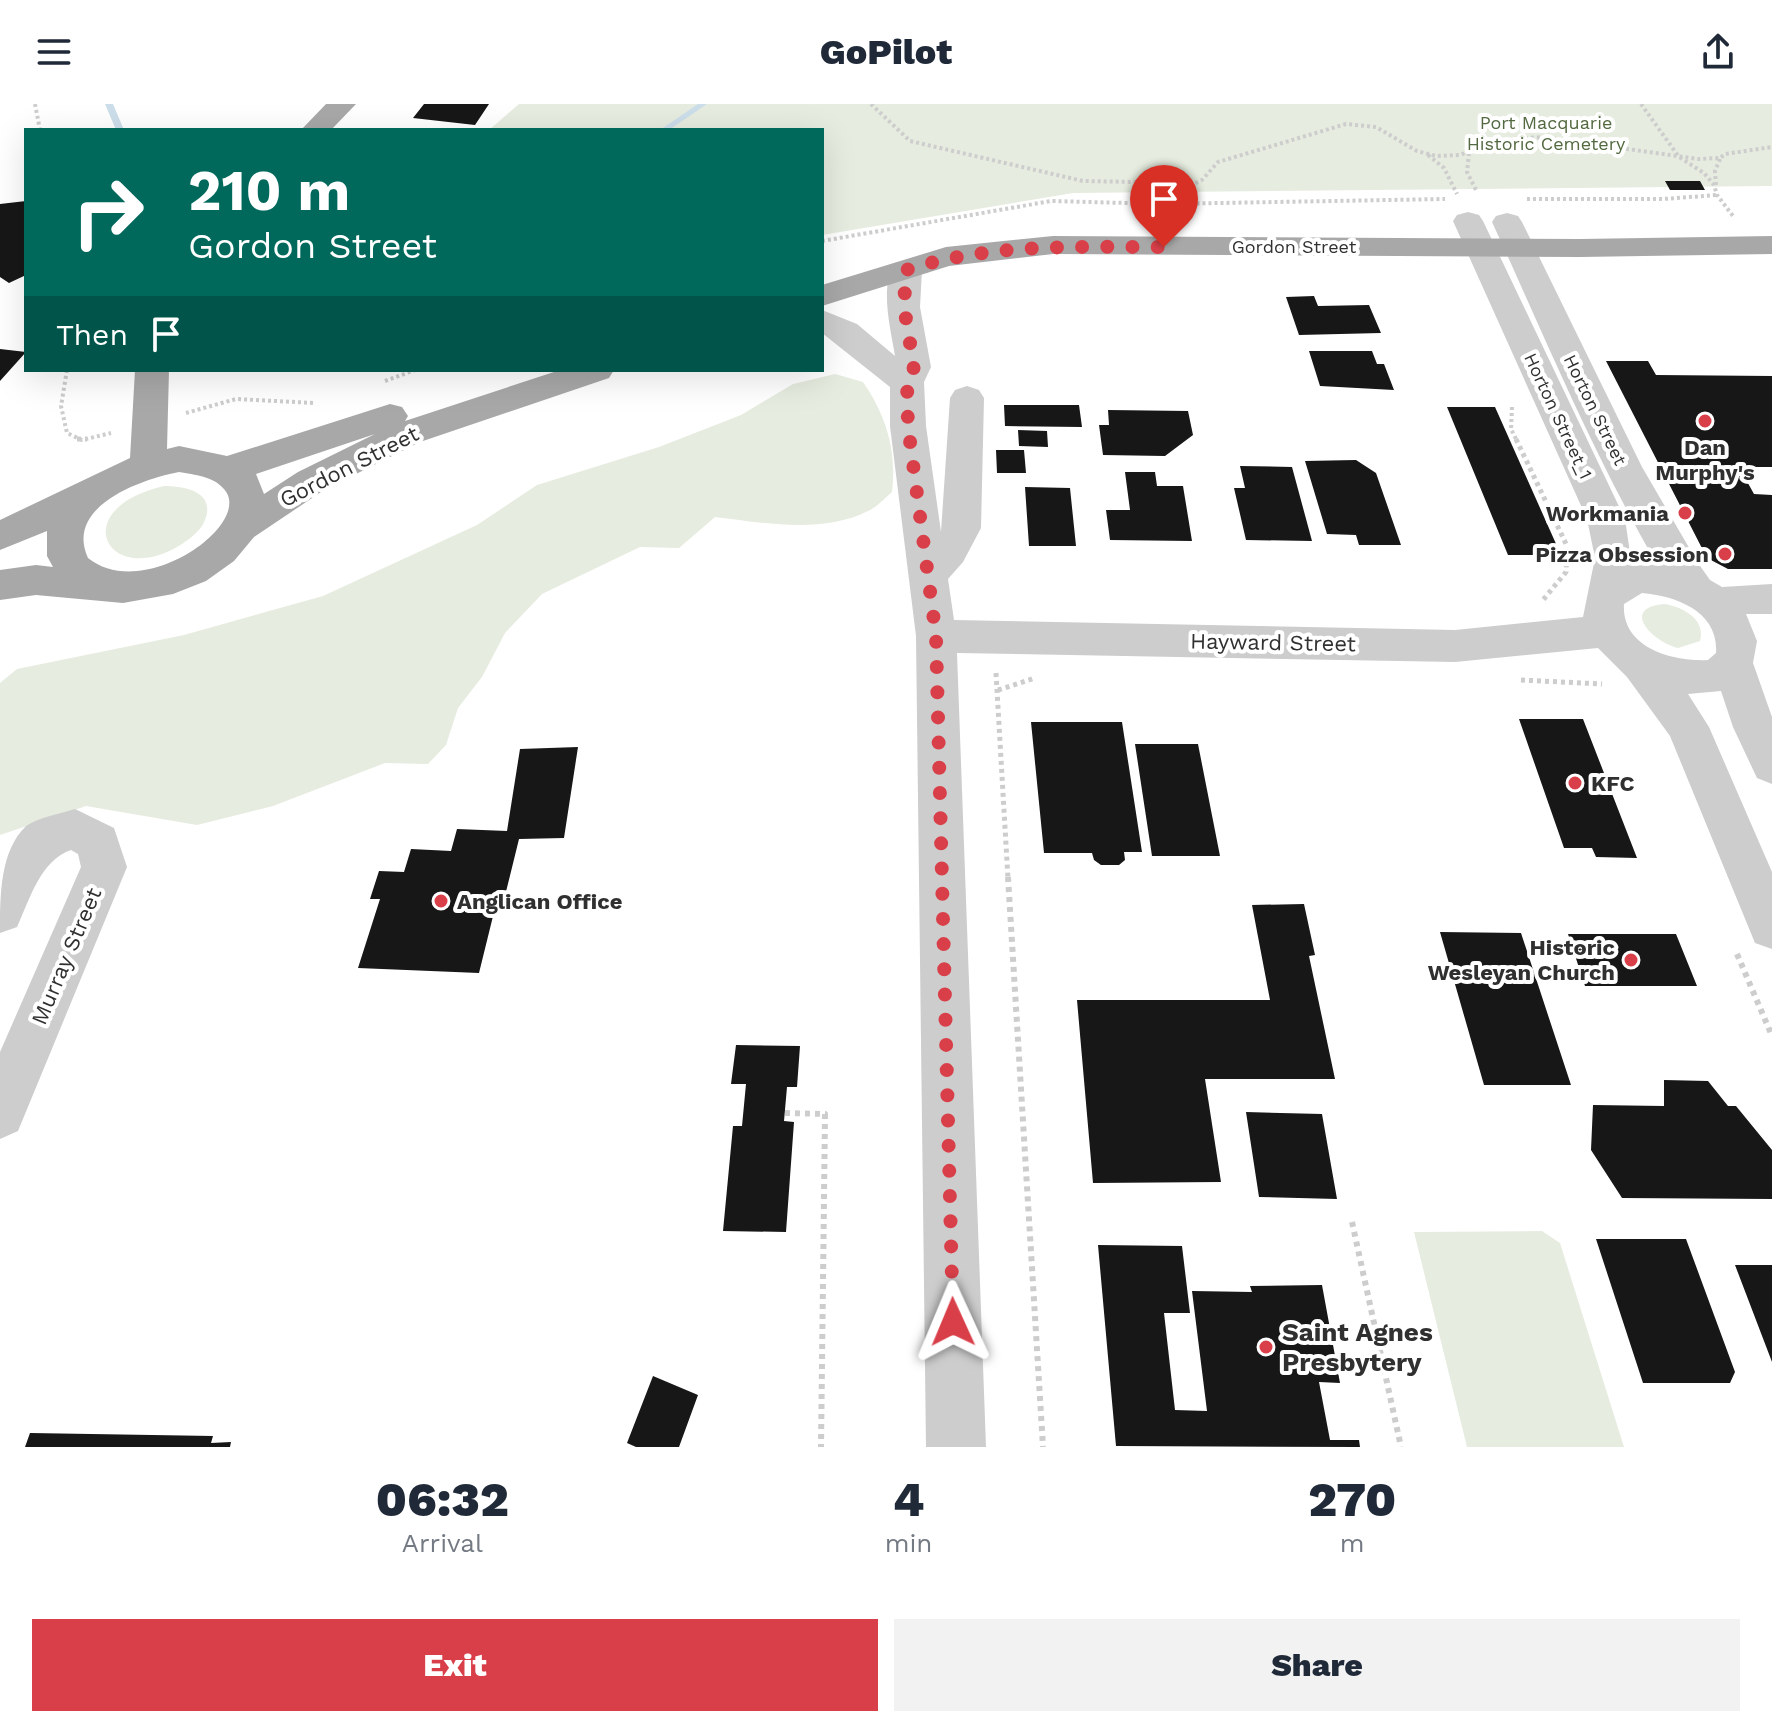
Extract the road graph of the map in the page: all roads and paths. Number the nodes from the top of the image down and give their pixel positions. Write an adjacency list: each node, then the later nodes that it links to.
1 (35, 104): 5 (path)
2 (342, 104): 6 (main road)
3 (871, 104): 12 (path)
4 (1641, 104): 10 (path)
5 (40, 128)
6 (317, 128)
7 (1772, 147): 11 (path)
8 (1424, 152): 9 (path); 12 (path); 15 (path)
9 (1470, 152): 10 (path); 15 (path)
10 (1679, 157): 11 (path); 13 (path)
11 (1720, 158): 13 (path)
12 (1191, 183): 14 (path)
13 (1717, 192): 17 (path); 18 (path)
14 (1164, 204): 15 (path); 16 (path); 20 (path)
15 (1472, 213): 17 (main road, Gordon Street); 22 (main road, Gordon Street); 23 (main road, Gordon Street); 46 (street, Horton Street_1)
16 (1164, 215)
17 (1516, 222): 18 (main road, Gordon Street); 21 (main road, Gordon Street); 47 (street, Horton Street)
18 (1739, 223): 19 (main road, Gordon Street)
19 (1772, 223)
20 (824, 241)
21 (1772, 245)
22 (906, 270): 24 (main road, Gordon Street); 32 (street)
23 (824, 272)
24 (824, 295)
25 (824, 322): 32 (street)
26 (67, 372): 37 (path)
27 (152, 372): 38 (main road)
28 (410, 372): 31 (path)
29 (524, 372): 39 (main road, Gordon Street)
30 (591, 372): 41 (main road, Gordon Street)
31 (384, 382)
32 (907, 382): 43 (street)
33 (967, 398): 43 (street)
34 (322, 402): 36 (path)
35 (1512, 402): 49 (path)
36 (199, 409)
37 (100, 435)
38 (148, 465): 39 (main road); 40 (main road)
39 (229, 469): 41 (main road)
40 (89, 496): 42 (main road); 45 (main road)
41 (243, 526): 45 (main road)
42 (0, 536)
43 (928, 575): 51 (street)
44 (0, 585): 45 (main road)
45 (105, 587)
46 (1609, 591): 47 (street); 50 (street)
47 (1706, 597): 48 (street); 52 (street)
48 (1772, 599)
49 (1540, 604)
50 (1609, 631): 51 (street, Hayward Street); 53 (street)
51 (936, 636): 62 (street)
52 (1747, 658): 53 (street); 55 (street)
53 (1642, 665): 57 (street)
54 (996, 674): 63 (path)
55 (1772, 765)
56 (0, 911): 58 (street, Murray Street)
57 (1772, 927)
58 (0, 1113)
59 (785, 1113): 61 (path)
60 (1352, 1222): 64 (path)
61 (821, 1447)
62 (956, 1447)
63 (1043, 1447)
64 (1401, 1447)

